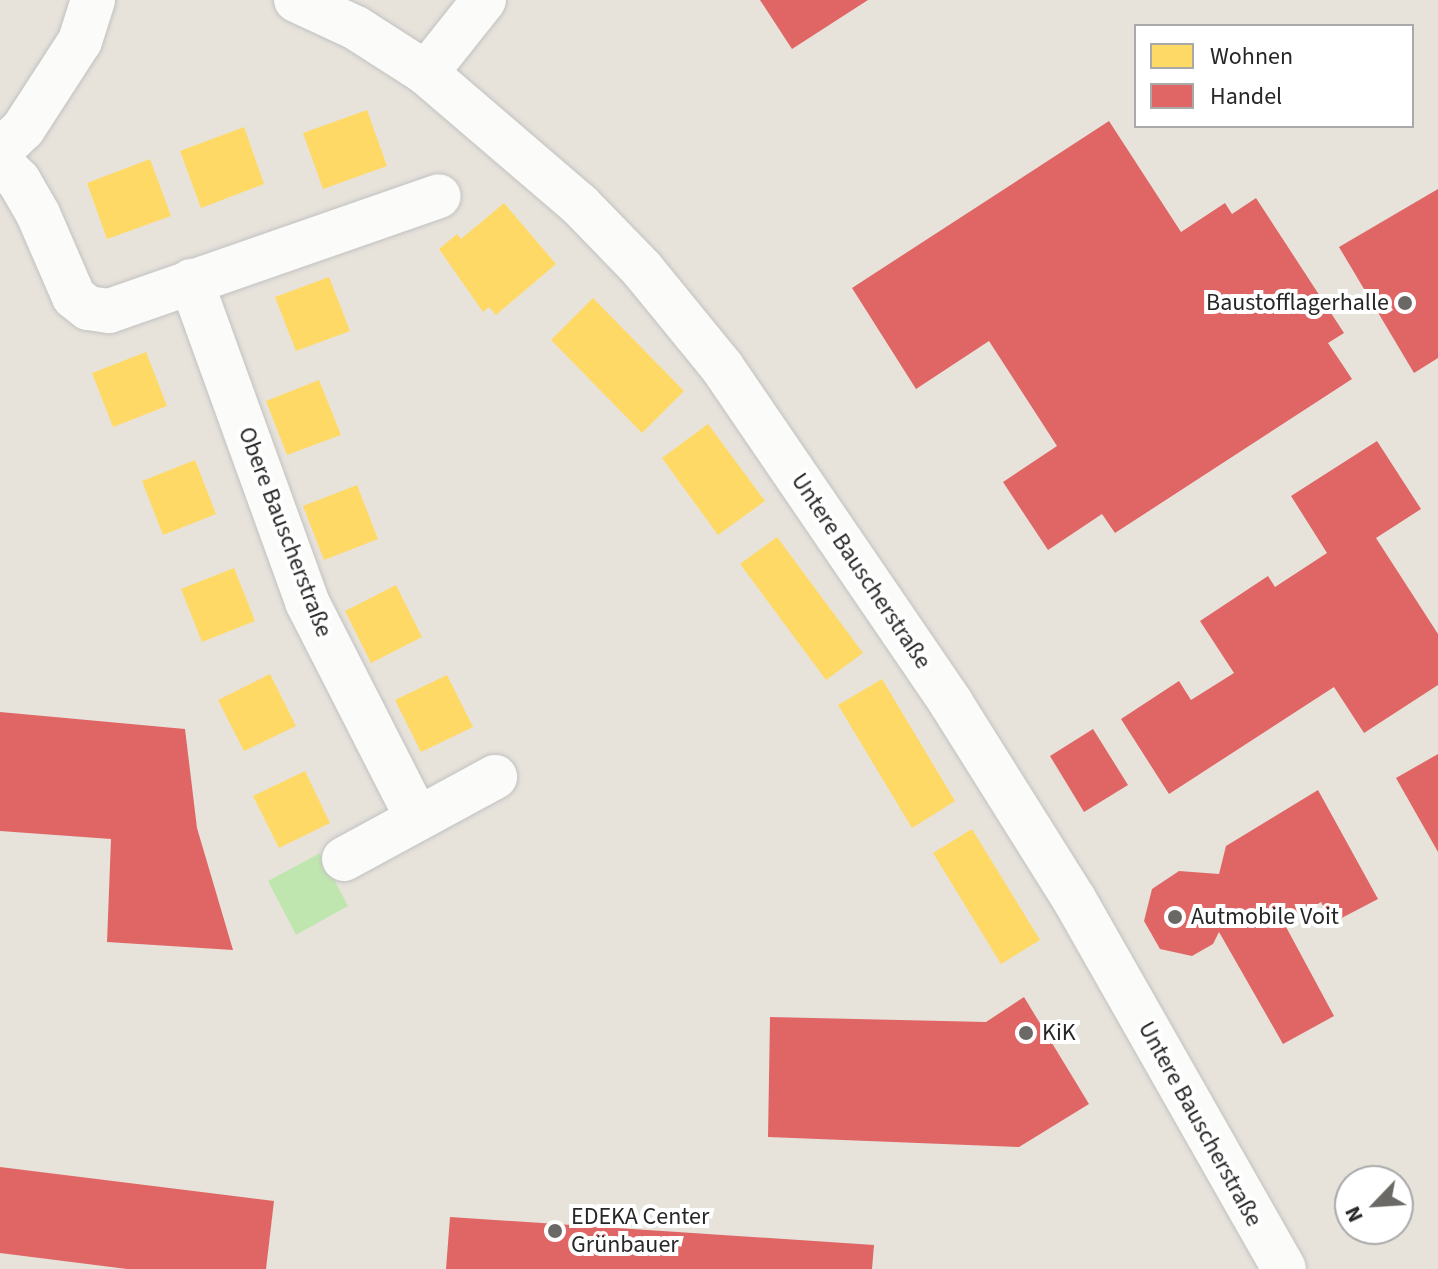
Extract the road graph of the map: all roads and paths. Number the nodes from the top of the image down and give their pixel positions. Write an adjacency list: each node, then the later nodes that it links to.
1 (93, 0): 5 (street)
2 (296, 0): 4 (street, Untere Bauscherstraße)
3 (484, 0): 4 (street)
4 (426, 73): 12 (street, Untere Bauscherstraße)
5 (0, 151)
6 (0, 162): 8 (street)
7 (439, 196): 8 (street)
8 (191, 281): 10 (street, Obere Bauscherstraße)
9 (495, 777): 10 (street)
10 (417, 818): 11 (street)
11 (344, 859)
12 (1284, 1269)

